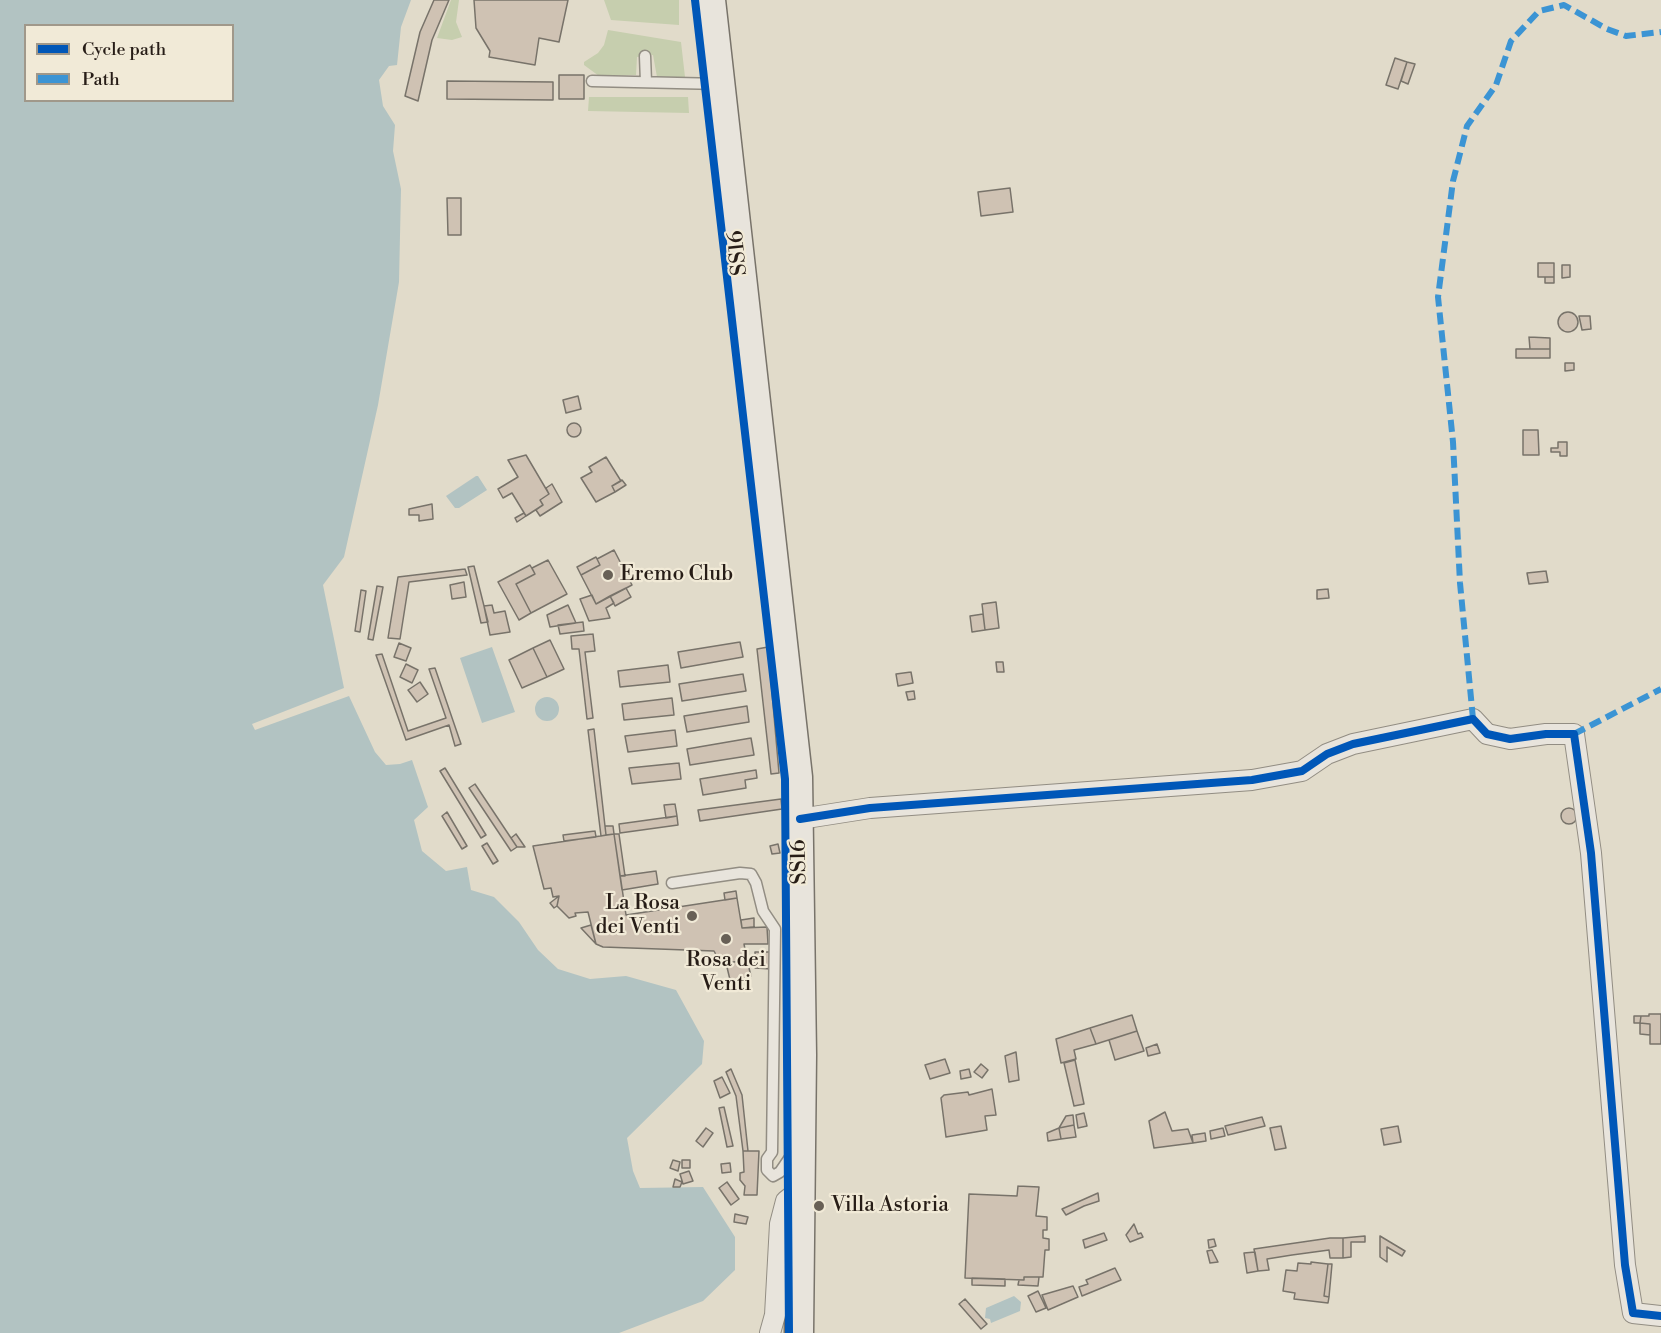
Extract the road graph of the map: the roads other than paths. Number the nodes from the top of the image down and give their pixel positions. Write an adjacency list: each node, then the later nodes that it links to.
1 (711, 0): 5 (main road, SS16)
2 (645, 56): 4 (lane)
3 (592, 81): 4 (lane)
4 (646, 82): 5 (lane)
5 (721, 84): 6 (main road, SS16)
6 (800, 819): 8 (main road, SS16); 10 (street)
7 (672, 883): 8 (lane)
8 (800, 1141): 9 (main road, SS16)
9 (800, 1191): 11 (street); 12 (main road, SS16)
10 (1661, 1316)
11 (770, 1333)
12 (799, 1333)

